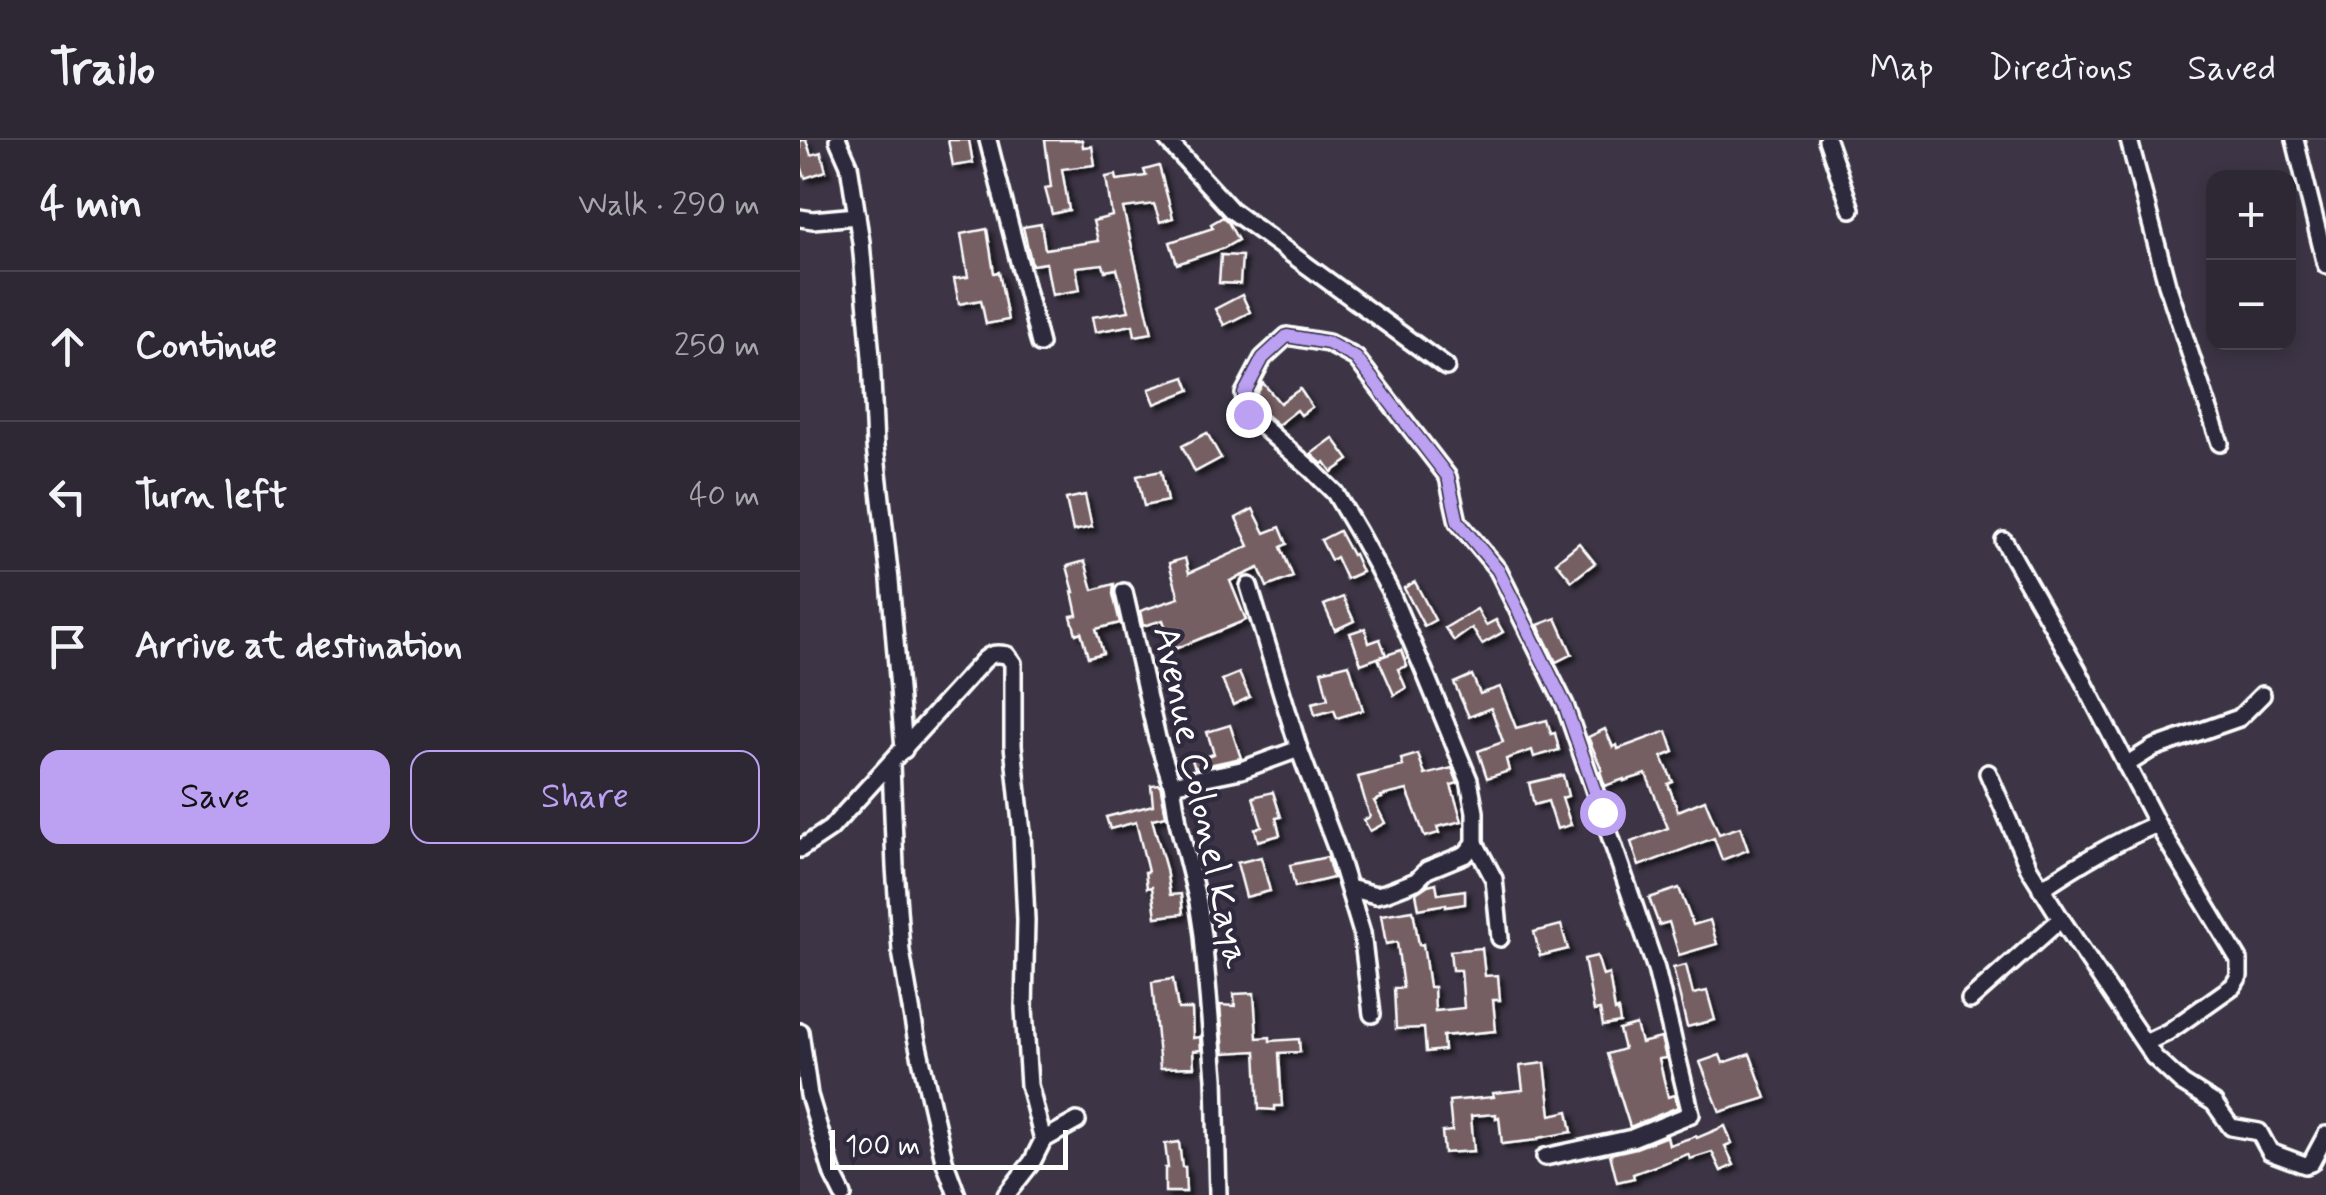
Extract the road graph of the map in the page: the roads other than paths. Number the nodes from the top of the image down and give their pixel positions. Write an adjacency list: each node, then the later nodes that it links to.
1 (838, 140): 8 (street)
2 (988, 140): 11 (street)
3 (1167, 140): 12 (street)
4 (1827, 140): 7 (street)
5 (2129, 140): 13 (street)
6 (2295, 140): 10 (street)
7 (1851, 209)
8 (856, 216): 9 (street); 19 (street)
9 (800, 218)
10 (2326, 265)
11 (1040, 344)
12 (1446, 367)
13 (2220, 442)
14 (2004, 541): 21 (street)
15 (1249, 586): 18 (street)
16 (1124, 592): 23 (street, Avenue Colonel Kaya)
17 (2262, 696): 21 (street)
18 (1299, 749): 23 (street); 27 (street)
19 (904, 750): 20 (street); 37 (street)
20 (891, 764): 26 (street); 40 (street)
21 (2126, 765): 24 (street)
22 (1988, 774): 28 (street)
23 (1172, 784): 42 (street, Avenue Colonel Kaya)
24 (2157, 824): 28 (street); 34 (street)
25 (1474, 843): 27 (street); 30 (street); 38 (street)
26 (800, 849)
27 (1349, 888): 32 (street)
28 (2041, 889): 29 (street)
29 (2061, 919): 31 (street); 34 (street)
30 (1500, 938)
31 (1970, 1000)
32 (1372, 1014)
33 (800, 1032): 39 (street)
34 (2145, 1043): 36 (street)
35 (1078, 1120): 37 (street)
36 (2326, 1135)
37 (1044, 1140): 41 (street)
38 (1545, 1157)
39 (843, 1195)
40 (956, 1195)
41 (1007, 1195)
42 (1218, 1195)

